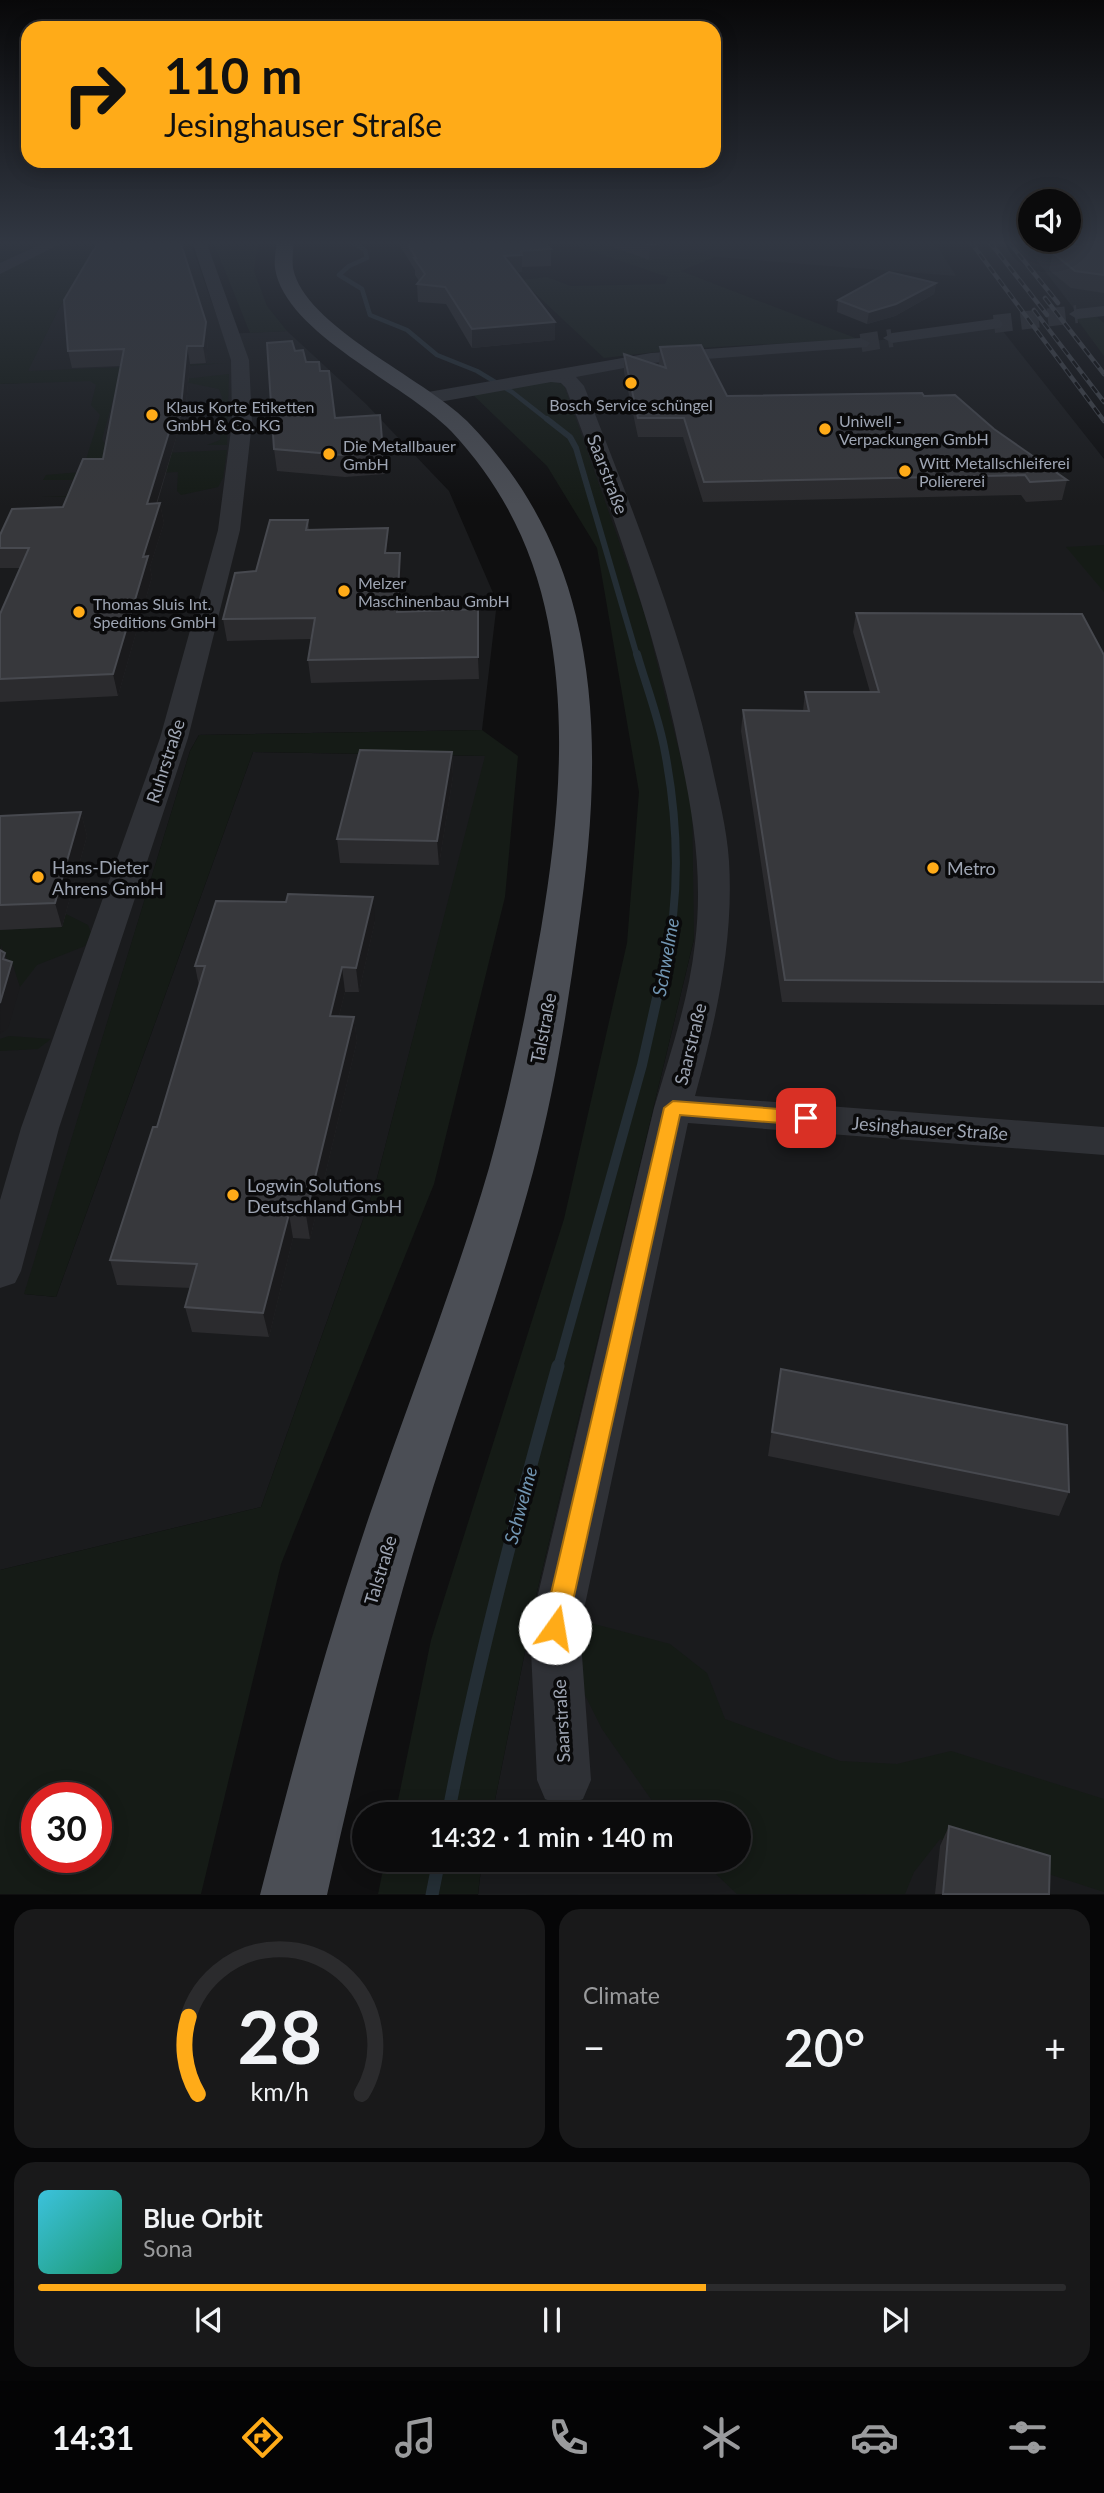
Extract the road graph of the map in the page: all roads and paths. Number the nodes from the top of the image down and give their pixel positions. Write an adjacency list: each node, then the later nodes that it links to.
1 (229, 329): 10 (street, Ruhrstraße)
2 (328, 329): 7 (main road, Talstraße)
3 (954, 329): 4 (street)
4 (892, 338)
5 (861, 342): 6 (street)
6 (561, 374): 7 (street); 8 (street, Saarstraße)
7 (428, 398): 12 (main road, Talstraße)
8 (673, 1108): 9 (street, Jesinghauser Straße); 11 (street, Saarstraße)
9 (1104, 1141)
10 (0, 1271)
11 (564, 1780)
12 (293, 1895)

